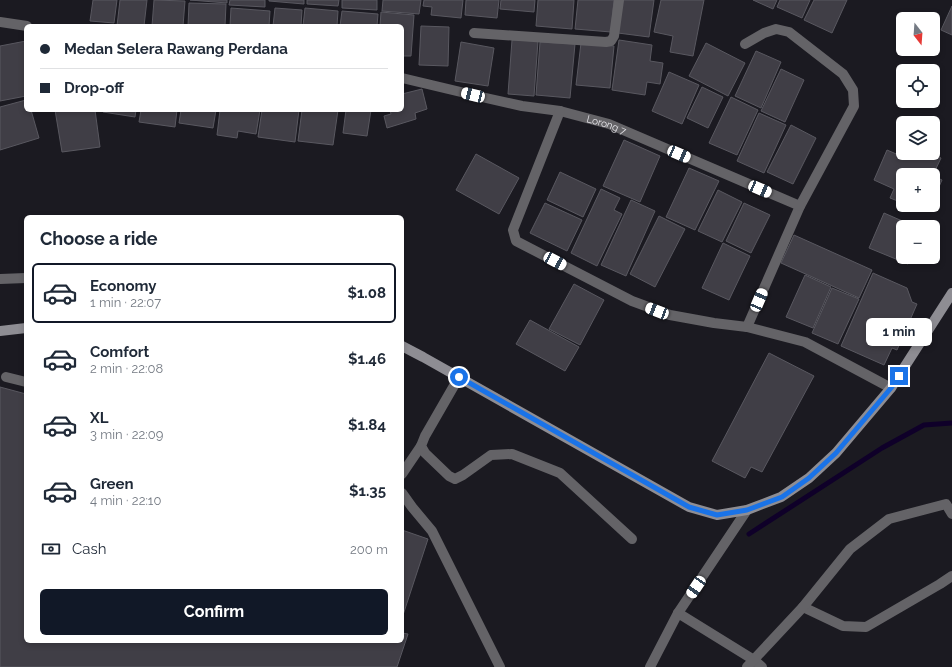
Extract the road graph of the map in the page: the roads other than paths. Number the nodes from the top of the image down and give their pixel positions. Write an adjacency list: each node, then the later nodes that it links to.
1 (619, 0): 4 (street)
2 (0, 22): 3 (street)
3 (24, 26)
4 (474, 33)
5 (745, 44): 8 (street)
6 (404, 78): 7 (street, Lorong 7)
7 (560, 111): 8 (street, Lorong 7); 12 (street)
8 (800, 206): 12 (street)
9 (24, 278): 10 (street)
10 (0, 279)
11 (952, 293): 19 (street)
12 (747, 327): 19 (street)
13 (24, 328): 14 (street)
14 (0, 331)
15 (404, 347): 17 (street)
16 (6, 377): 18 (street)
17 (459, 377): 20 (street); 23 (street)
18 (24, 382)
19 (891, 388): 23 (street)
20 (421, 446): 21 (street); 25 (street)
21 (404, 471)
22 (404, 496): 30 (street)
23 (747, 510): 28 (street)
24 (952, 514): 27 (street)
25 (632, 539)
26 (952, 576): 27 (street)
27 (803, 607): 29 (street)
28 (678, 613): 29 (street); 31 (street)
29 (750, 663): 32 (street)
30 (500, 667)
31 (650, 667)
32 (762, 667)

